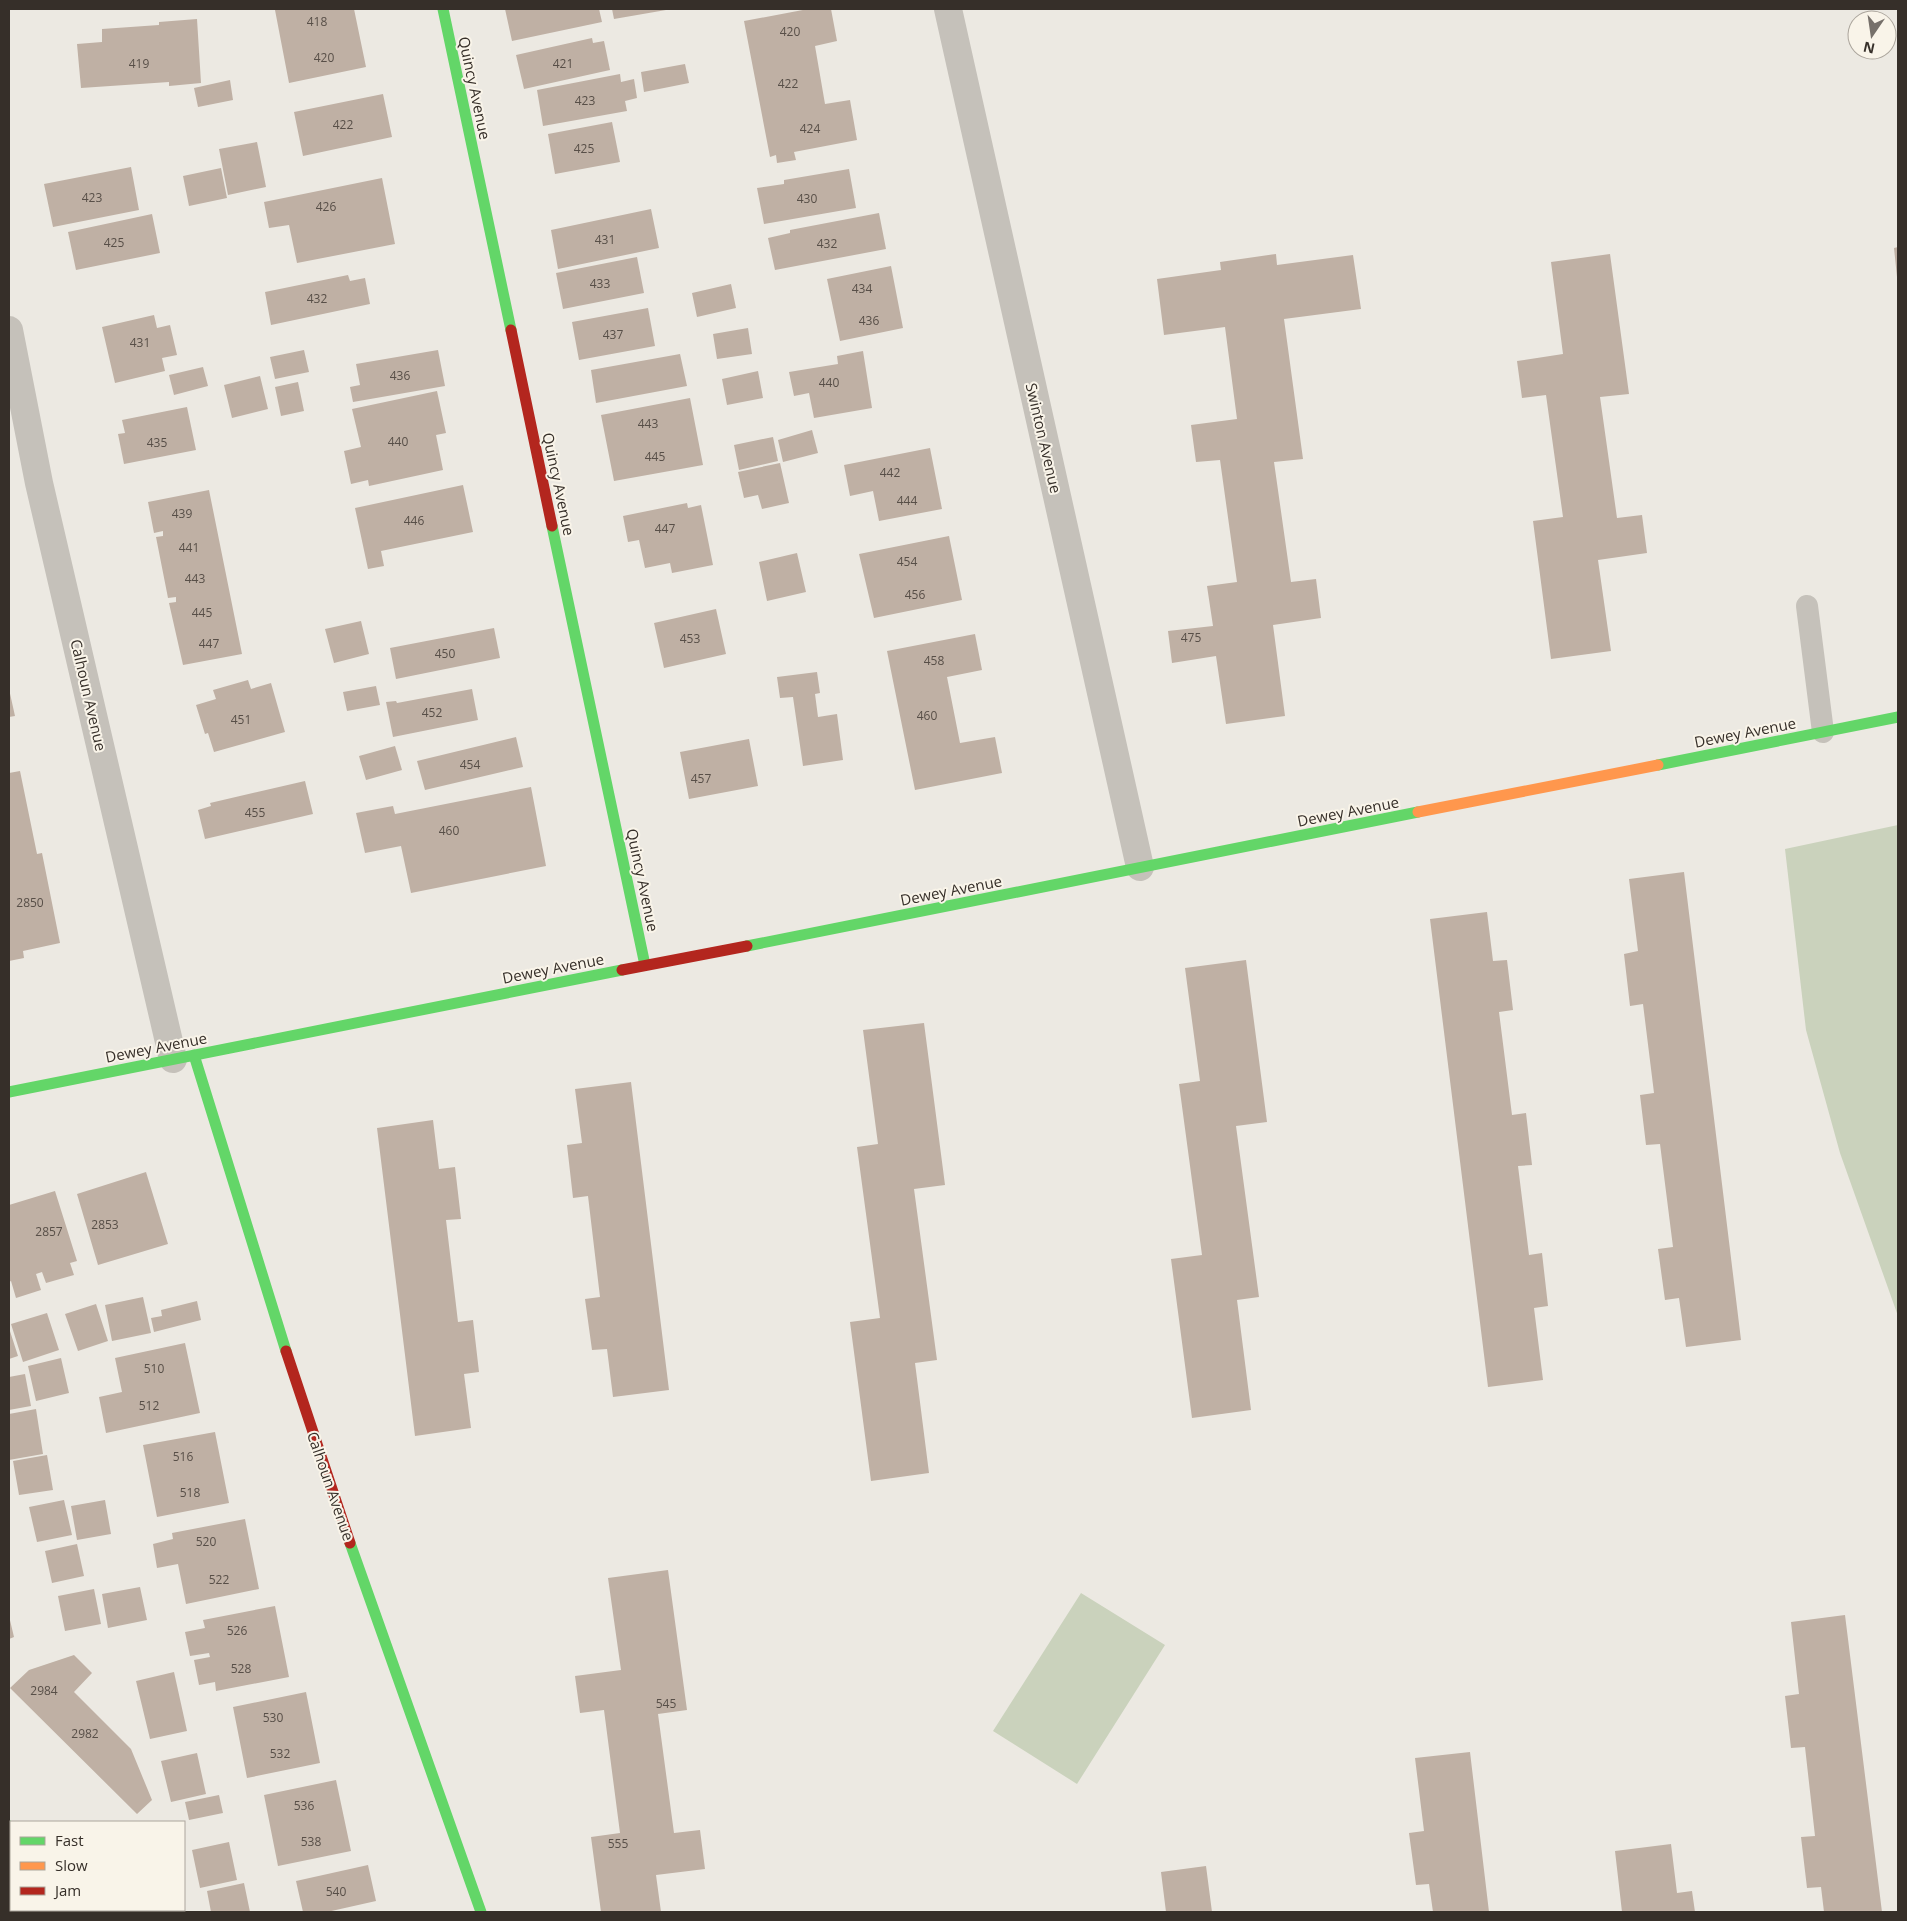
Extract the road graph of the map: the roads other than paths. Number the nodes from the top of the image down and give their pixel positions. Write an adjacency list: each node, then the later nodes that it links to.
1 (443, 9): 8 (street, Quincy Avenue)
2 (948, 9): 7 (street, Swinton Avenue)
3 (9, 330): 9 (street, Calhoun Avenue)
4 (1807, 606): 6 (lane)
5 (1898, 717): 6 (street, Dewey Avenue)
6 (1823, 732): 7 (street, Dewey Avenue)
7 (1140, 868): 8 (street, Dewey Avenue)
8 (645, 966): 9 (street, Dewey Avenue)
9 (184, 1057): 10 (street, Dewey Avenue); 11 (street, Calhoun Avenue)
10 (9, 1092)
11 (481, 1912)

